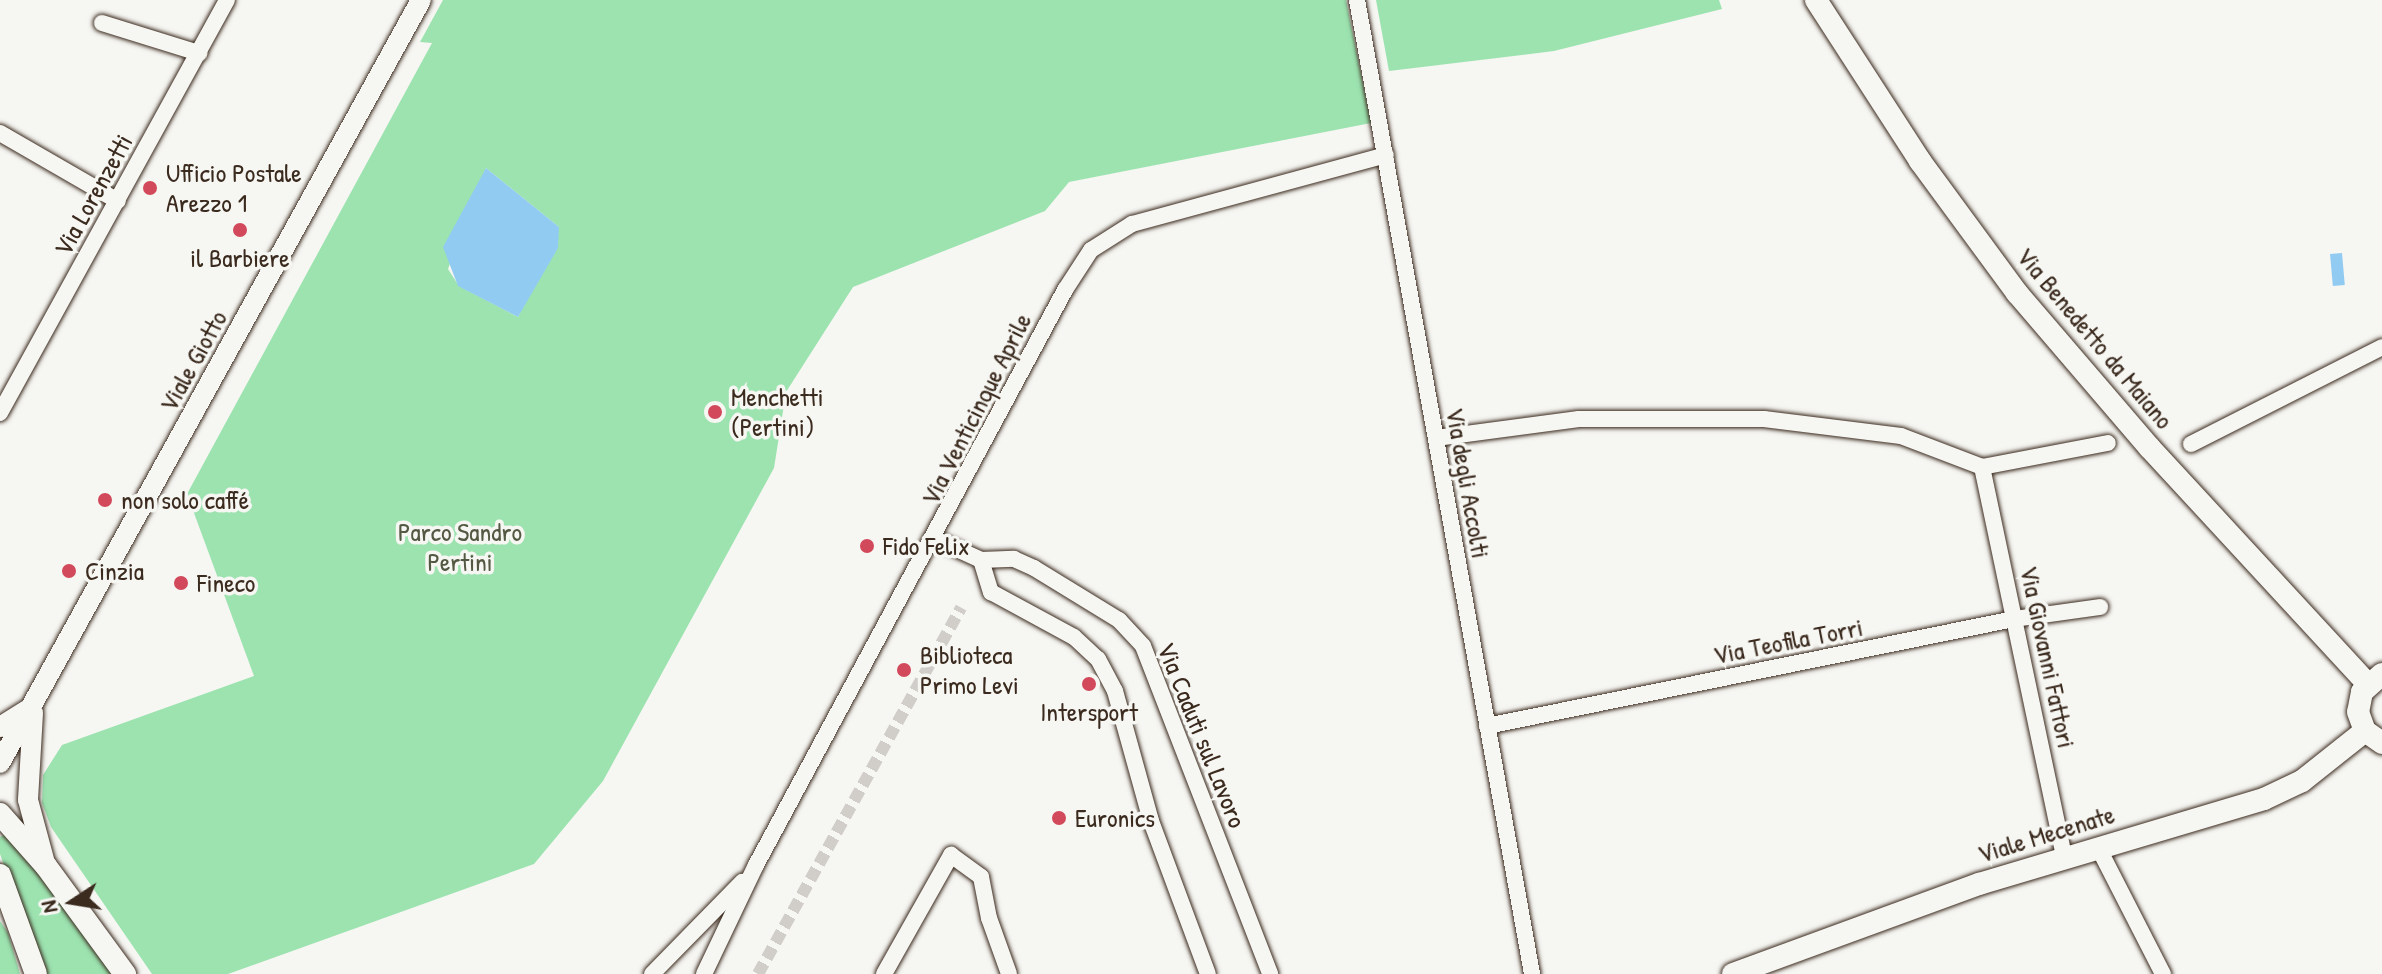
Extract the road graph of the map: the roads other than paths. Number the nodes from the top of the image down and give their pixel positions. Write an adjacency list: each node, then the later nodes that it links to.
1 (227, 0): 6 (street, Via Lorenzetti)
2 (421, 0): 21 (street, Viale Giotto)
3 (1357, 0): 8 (street, Via degli Accolti)
4 (1816, 0): 20 (main road, Via Benedetto da Maiano)
5 (102, 23): 6 (street)
6 (199, 53): 9 (street, Via Lorenzetti)
7 (0, 133): 9 (street)
8 (1386, 155): 12 (street, Via degli Accolti); 16 (street, Via Venticinque Aprile)
9 (118, 201): 11 (street, Via Lorenzetti)
10 (2382, 347): 14 (street)
11 (0, 413)
12 (1436, 438): 15 (street); 22 (street, Via degli Accolti)
13 (2108, 443): 15 (street)
14 (2191, 444)
15 (1982, 467): 19 (street, Via Giovanni Fattori)
16 (935, 539): 17 (street, Via Caduti sul Lavoro); 29 (street, Via Venticinque Aprile)
17 (981, 560): 40 (street); 41 (street, Via Caduti sul Lavoro)
18 (2100, 607): 19 (street, Via Teofila Torri)
19 (2014, 619): 22 (street, Via Teofila Torri); 28 (street, Via Giovanni Fattori)
20 (2375, 679): 24 (main road)
21 (34, 705): 23 (street, Viale Giotto); 25 (street, Viale Giotto); 30 (street)
22 (1487, 726): 42 (street, Via degli Accolti)
23 (0, 727)
24 (2374, 737): 27 (main road, Viale Mecenate)
25 (0, 763)
26 (0, 814): 30 (main road)
27 (2098, 847): 28 (main road, Viale Mecenate); 44 (street)
28 (2064, 857): 43 (main road, Viale Mecenate)
29 (756, 865): 36 (street, Via Venticinque Aprile); 37 (street, Via Venticinque Aprile)
30 (46, 866): 35 (main road)
31 (0, 875): 33 (main road)
32 (0, 905): 33 (street)
33 (18, 925): 34 (main road)
34 (36, 974)
35 (125, 974)
36 (652, 974)
37 (704, 974)
38 (884, 974): 39 (street)
39 (1009, 974)
40 (1208, 974)
41 (1270, 974)
42 (1532, 974)
43 (1733, 974)
44 (2163, 974)

